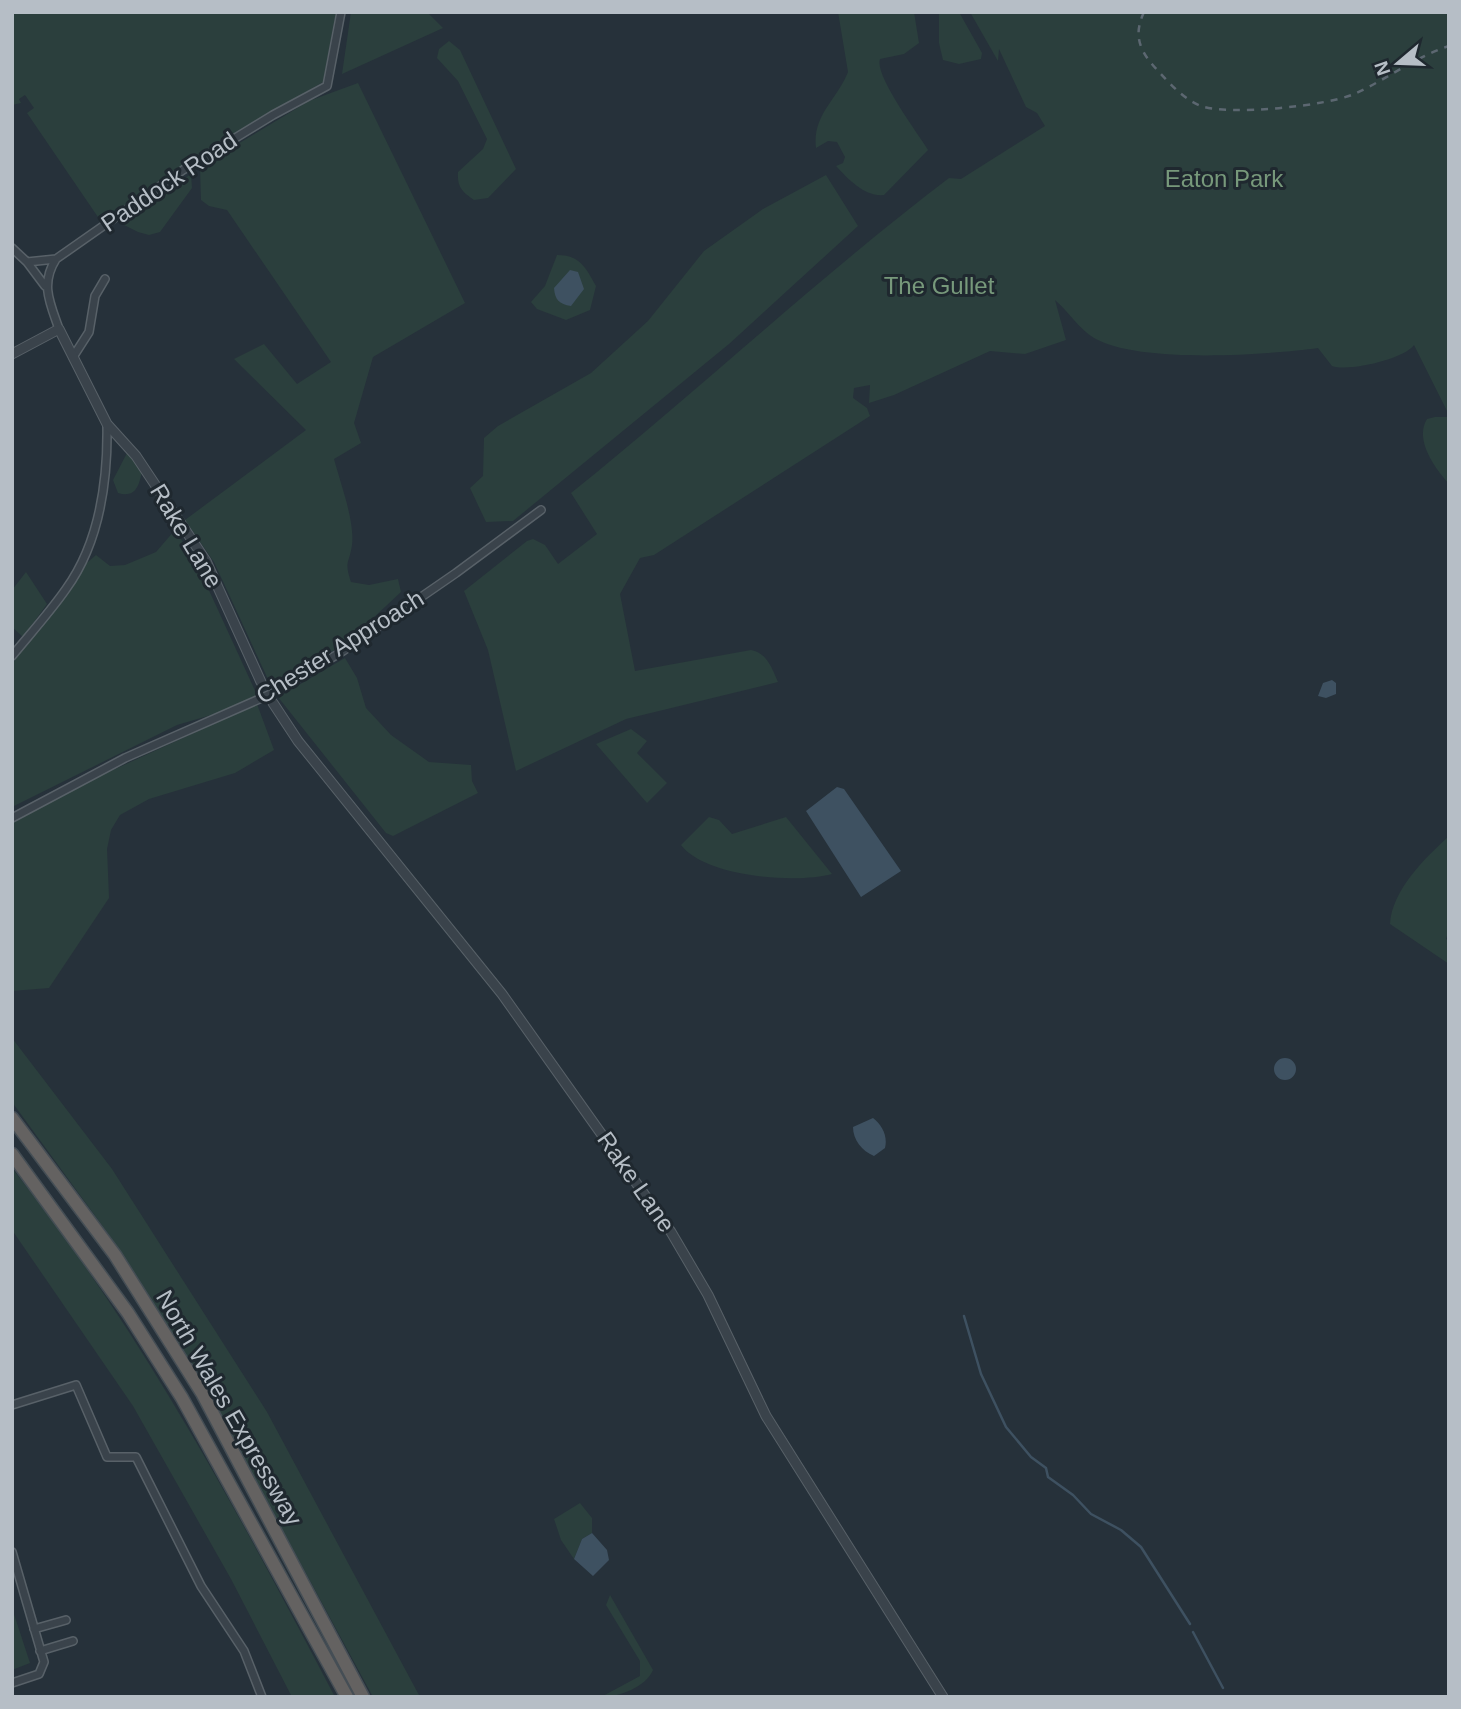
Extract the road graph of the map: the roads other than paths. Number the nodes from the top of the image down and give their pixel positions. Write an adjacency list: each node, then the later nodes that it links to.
1 (341, 12): 3 (street, Paddock Road)
2 (12, 248): 4 (street)
3 (57, 259): 4 (street); 6 (street)
4 (27, 262): 6 (street)
5 (105, 279): 9 (street)
6 (46, 286): 7 (street)
7 (60, 329): 8 (street); 9 (street, Rake Lane)
8 (12, 354)
9 (74, 357): 10 (street, Rake Lane)
10 (107, 424): 12 (street); 13 (street, Rake Lane)
11 (541, 510): 15 (street, Chester Approach)
12 (12, 656)
13 (261, 682)
14 (273, 704): 28 (street, Rake Lane)
15 (12, 818)
16 (12, 1118): 27 (highway, North Wales Expressway)
17 (12, 1154): 26 (highway, North Wales Expressway)
18 (12, 1405): 25 (street)
19 (12, 1552): 21 (street)
20 (66, 1620): 21 (street)
21 (34, 1629): 23 (street)
22 (74, 1641): 23 (street)
23 (40, 1651): 24 (street)
24 (12, 1683)
25 (262, 1697)
26 (347, 1697)
27 (363, 1697)
28 (943, 1697)

